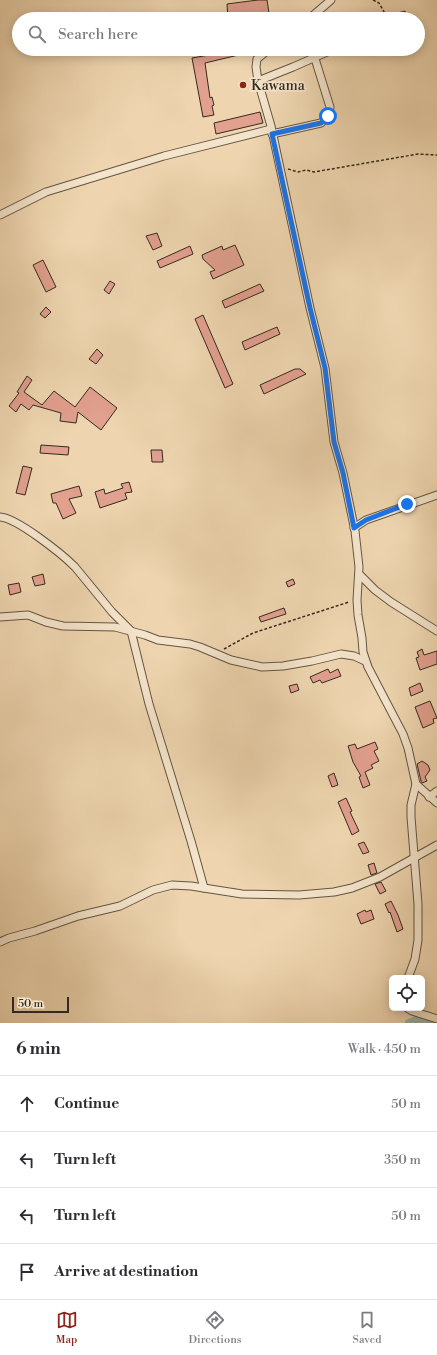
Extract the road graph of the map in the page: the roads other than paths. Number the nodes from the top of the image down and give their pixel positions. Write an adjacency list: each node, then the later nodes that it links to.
1 (331, 0): 2 (street)
2 (317, 12)
3 (260, 56): 6 (street)
4 (319, 56): 5 (street)
5 (315, 58): 6 (street); 7 (street)
6 (258, 81): 7 (street)
7 (272, 132): 8 (street); 11 (street)
8 (0, 215)
9 (437, 495): 11 (street)
10 (0, 517): 14 (street)
11 (354, 528): 12 (street)
12 (360, 575): 15 (street); 16 (street)
13 (0, 617): 14 (street)
14 (131, 631): 16 (street); 23 (street)
15 (437, 631)
16 (365, 661): 17 (street)
17 (416, 784): 19 (street); 22 (street)
18 (437, 791): 19 (street)
19 (429, 797): 20 (street)
20 (437, 803)
21 (437, 845): 22 (street)
22 (413, 859): 23 (street); 25 (street)
23 (204, 888): 24 (street)
24 (0, 942)
25 (409, 975)
26 (412, 1011): 27 (street)
27 (437, 1018)

